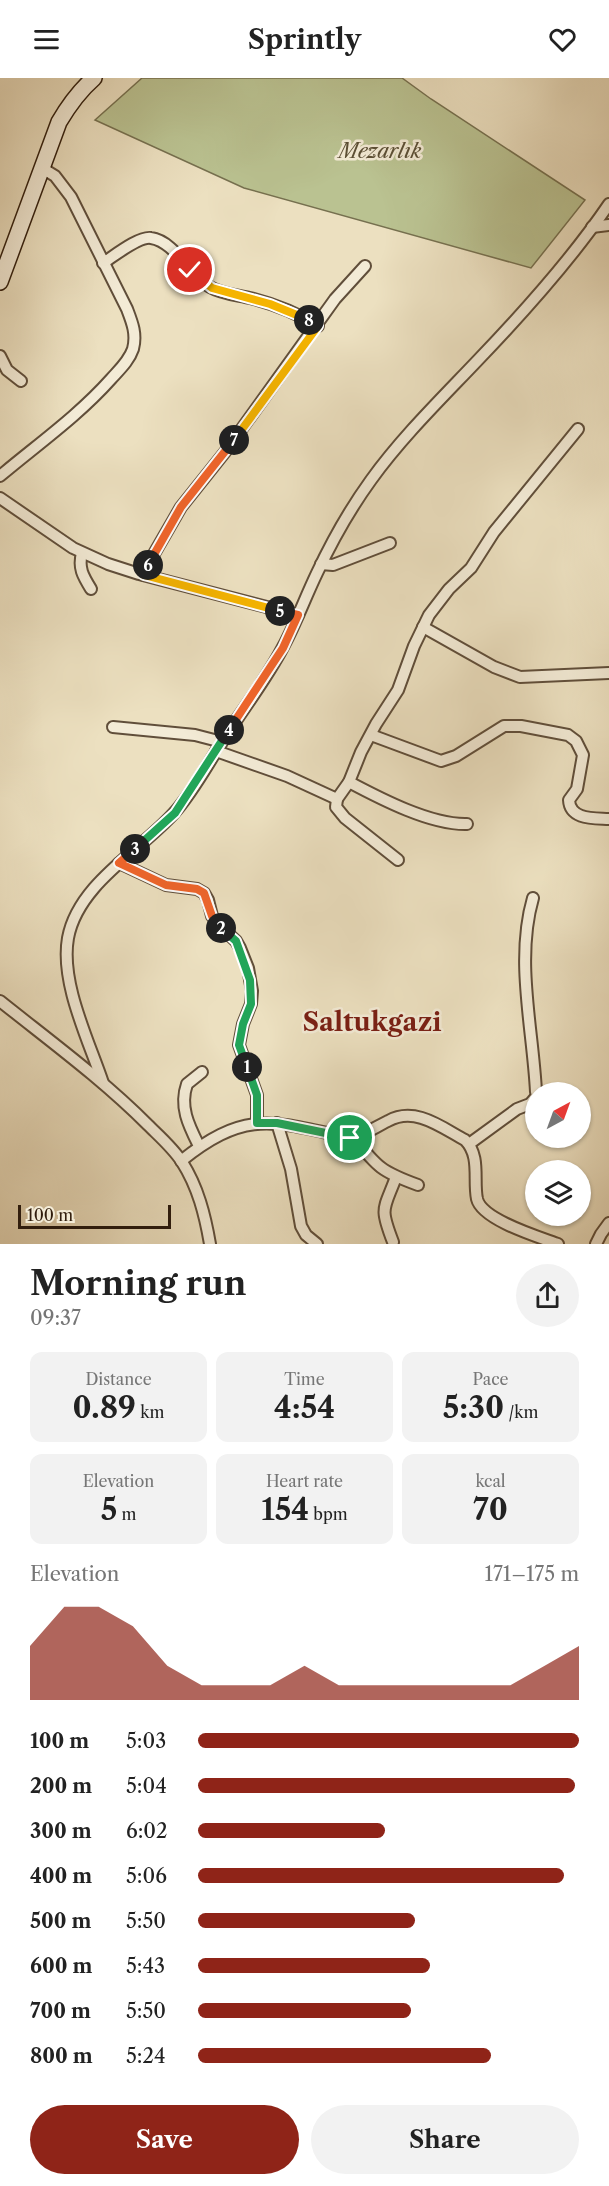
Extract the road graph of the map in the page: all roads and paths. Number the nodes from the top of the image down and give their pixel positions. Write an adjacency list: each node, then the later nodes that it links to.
1 (94, 78): 2 (street)
2 (42, 168): 6 (street); 8 (street)
3 (609, 204): 5 (street)
4 (609, 225): 5 (street)
5 (592, 227): 17 (street)
6 (103, 263): 9 (street); 13 (street)
7 (364, 266): 9 (street)
8 (0, 282)
9 (318, 326): 18 (street)
10 (0, 356): 11 (street)
11 (21, 381)
12 (578, 429): 21 (street)
13 (0, 476)
14 (0, 498): 16 (street)
15 (390, 543): 17 (street)
16 (82, 553): 18 (street); 19 (street)
17 (321, 564): 20 (street)
18 (144, 575): 20 (street)
19 (91, 589)
20 (298, 615): 25 (street)
21 (423, 627): 22 (street); 24 (street)
22 (609, 673)
23 (113, 727): 25 (street)
24 (371, 735): 26 (street); 28 (street)
25 (219, 747): 27 (street); 31 (street)
26 (349, 782): 27 (street); 29 (street)
27 (337, 799): 30 (street)
28 (609, 819)
29 (467, 824)
30 (398, 860)
31 (119, 863): 36 (street); 38 (street)
32 (533, 898): 35 (street)
33 (0, 1001): 36 (street)
34 (202, 1072): 42 (street)
35 (535, 1082)
36 (103, 1083): 43 (street)
37 (525, 1106): 41 (street)
38 (257, 1123): 39 (street); 42 (street)
39 (277, 1123): 40 (street); 49 (street)
40 (354, 1138): 41 (street); 44 (street)
41 (469, 1144): 50 (street)
42 (199, 1146): 43 (street)
43 (181, 1161): 48 (street)
44 (396, 1177): 45 (street); 47 (street)
45 (418, 1185)
46 (609, 1223): 51 (street)
47 (393, 1242)
48 (210, 1244)
49 (316, 1244)
50 (558, 1244)
51 (597, 1244)

